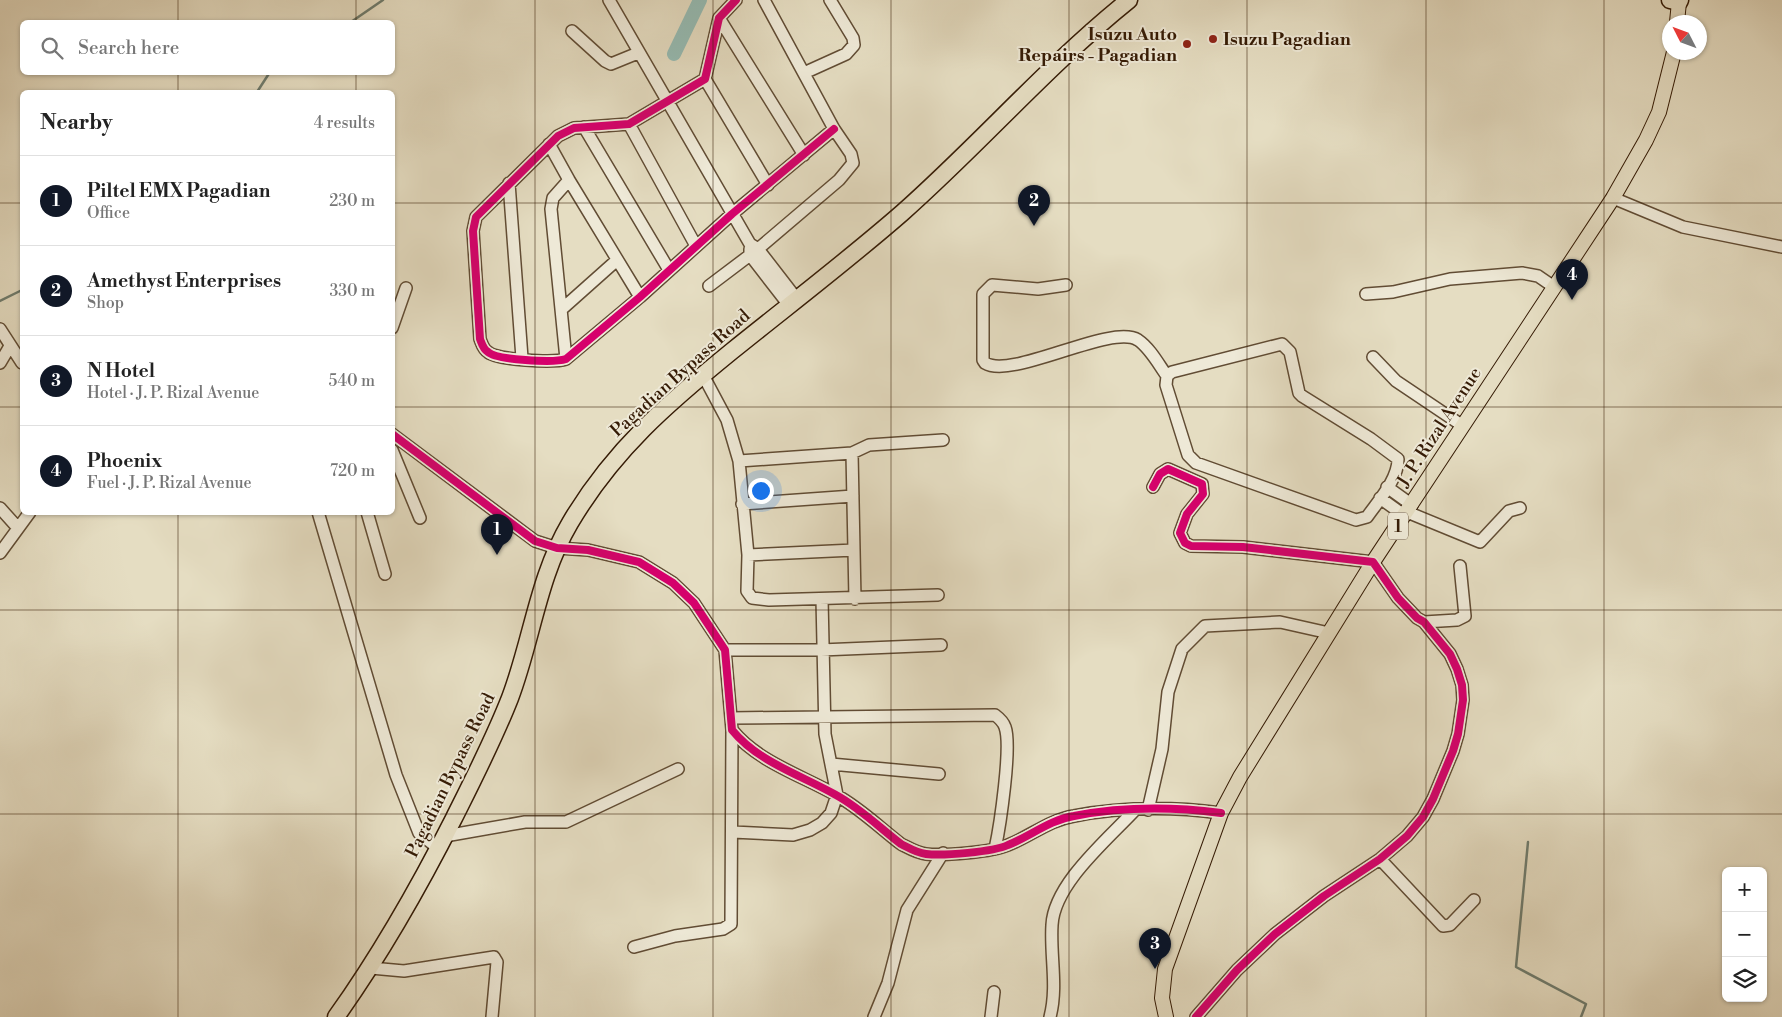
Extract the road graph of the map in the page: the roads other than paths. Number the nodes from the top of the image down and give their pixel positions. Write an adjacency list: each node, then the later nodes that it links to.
1 (609, 0): 10 (street)
2 (736, 0): 8 (street)
3 (764, 0): 12 (street)
4 (830, 0): 12 (street)
5 (1129, 0): 36 (highway, Pagadian Bypass Road)
6 (1676, 1): 7 (main road)
7 (1677, 15)
8 (719, 18): 13 (street); 19 (street)
9 (572, 31): 10 (street)
10 (638, 53): 14 (street)
11 (1672, 60): 23 (main road, J. P. Rizal Avenue / 1)
12 (804, 73): 17 (street)
13 (705, 79): 14 (street); 22 (street)
14 (668, 103): 15 (street); 24 (street)
15 (629, 124): 16 (street); 25 (street)
16 (584, 127): 18 (street); 29 (street)
17 (834, 129): 19 (street); 27 (street)
18 (550, 144): 20 (street); 21 (street)
19 (804, 156): 22 (street)
20 (569, 180): 28 (street); 37 (street)
21 (509, 183): 42 (street); 42 (street)
22 (768, 184): 24 (street)
23 (1613, 198): 26 (street); 32 (main road, J. P. Rizal Avenue / 1)
24 (732, 214): 25 (street); 27 (street)
25 (696, 246): 29 (street)
26 (1782, 247)
27 (753, 249): 31 (street); 36 (street)
28 (616, 260): 35 (street); 37 (street)
29 (669, 270): 35 (street)
30 (1066, 285): 47 (street)
31 (709, 286)
32 (1554, 287): 34 (street); 48 (main road, J. P. Rizal Avenue / 1)
33 (406, 288): 38 (street)
34 (1366, 294)
35 (640, 297): 43 (street)
36 (792, 301): 46 (highway, Pagadian Bypass Road)
37 (562, 309): 43 (street)
38 (395, 319)
39 (0, 329): 40 (street)
40 (10, 346): 44 (street); 45 (street)
41 (1373, 357): 48 (street)
42 (522, 358): 43 (street)
43 (566, 359)
44 (20, 360)
45 (0, 363)
46 (703, 375): 53 (street); 67 (highway, Pagadian Bypass Road)
47 (1167, 376): 55 (street); 57 (street)
48 (1464, 426): 61 (main road, J. P. Rizal Avenue / 1)
49 (395, 436): 67 (street)
50 (942, 440): 51 (street)
51 (852, 453): 53 (street); 56 (street)
52 (395, 457): 65 (street)
53 (740, 461): 58 (street)
54 (1153, 487): 71 (street)
55 (1387, 488): 57 (street); 61 (street)
56 (853, 496): 58 (street); 68 (street)
57 (1380, 498): 61 (street)
58 (742, 504): 70 (street)
59 (0, 508): 66 (street)
60 (1520, 508): 61 (street)
61 (1408, 511): 71 (main road, J. P. Rizal Avenue / 1)
62 (28, 515): 66 (street)
63 (319, 515): 93 (street)
64 (368, 515): 73 (street)
65 (420, 518)
66 (18, 528): 69 (street)
67 (556, 548): 80 (street); 93 (highway, Pagadian Bypass Road)
68 (854, 550): 70 (street); 76 (street)
69 (0, 553)
70 (748, 555): 75 (street)
71 (1373, 562): 77 (street); 78 (main road, J. P. Rizal Avenue / 1)
72 (1460, 566): 77 (street)
73 (385, 574)
74 (938, 595): 76 (street)
75 (822, 599): 76 (street); 81 (street)
76 (855, 599)
77 (1424, 622): 96 (street)
78 (1329, 633): 90 (street); 91 (main road, J. P. Rizal Avenue / 1)
79 (941, 645): 81 (street)
80 (725, 650): 81 (street); 83 (street)
81 (822, 650): 82 (street)
82 (824, 715): 83 (street); 85 (street); 94 (street)
83 (731, 718): 84 (street)
84 (732, 730): 88 (street); 92 (street)
85 (832, 764): 87 (street); 88 (street)
86 (678, 769): 93 (street)
87 (939, 774)
88 (837, 795): 92 (street); 95 (street)
89 (1135, 810): 90 (street); 94 (street); 105 (street)
90 (1148, 810): 91 (street)
91 (1221, 813): 106 (main road, J. P. Rizal Avenue / 1)
92 (733, 832): 98 (street)
93 (442, 843): 99 (highway, Pagadian Bypass Road)
94 (995, 849): 95 (street)
95 (943, 853): 103 (street)
96 (1380, 859): 97 (street); 107 (street)
97 (1474, 900)
98 (634, 947)
99 (371, 968): 101 (highway, Pagadian Bypass Road); 102 (street)
100 (994, 992): 104 (street)
101 (336, 1017)
102 (492, 1017)
103 (874, 1017)
104 (991, 1017)
105 (1050, 1017)
106 (1166, 1017)
107 (1196, 1017)

